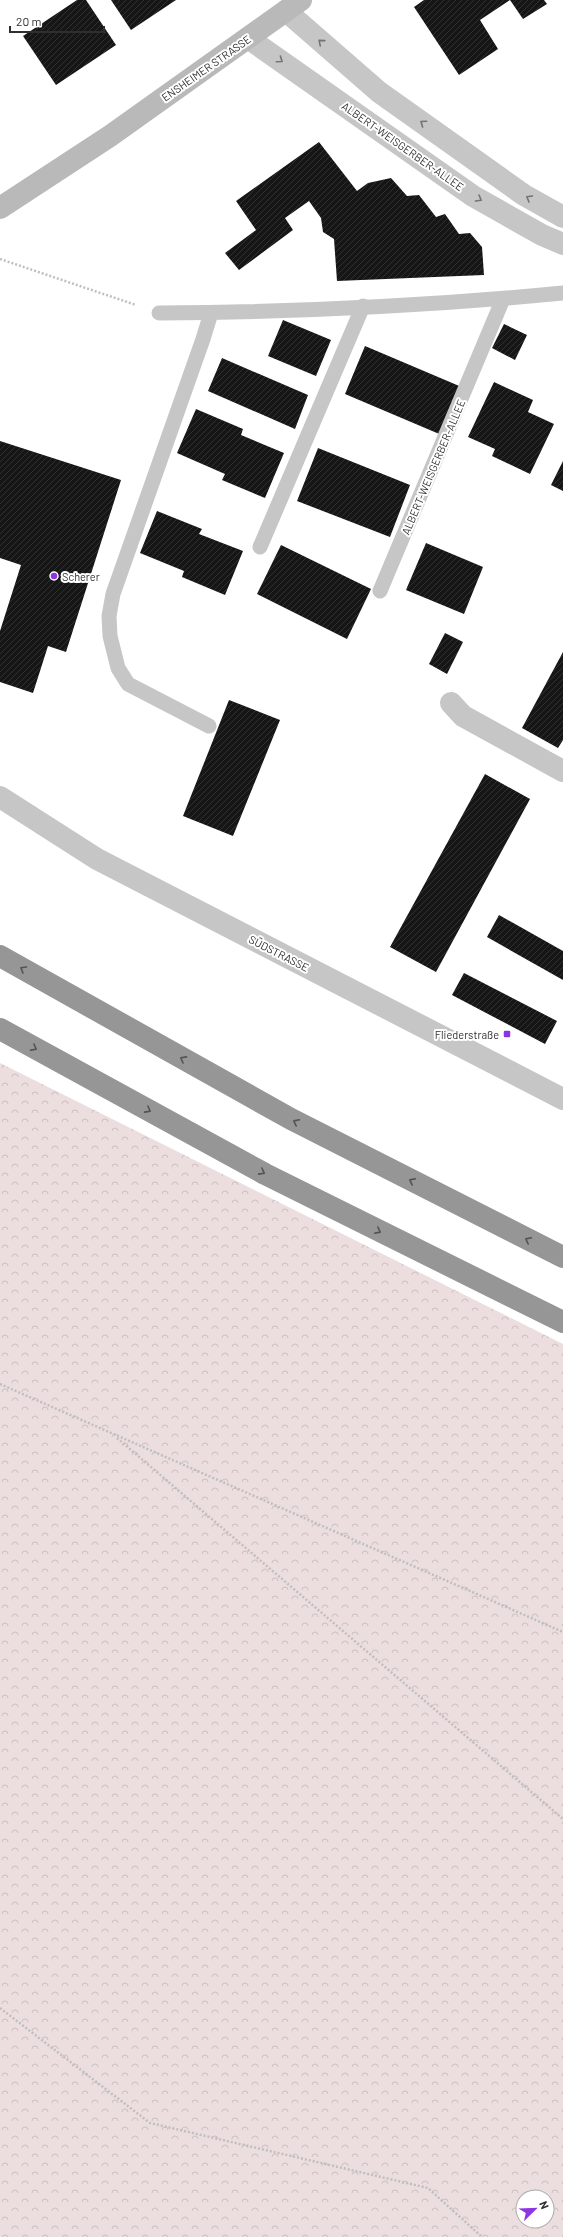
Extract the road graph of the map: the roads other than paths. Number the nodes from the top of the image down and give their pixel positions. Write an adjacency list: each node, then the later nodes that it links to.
1 (293, 5): 2 (main road, ENSHEIMER STRASSE); 5 (street, one-way to 1)
2 (248, 38): 3 (main road, ENSHEIMER STRASSE); 7 (street, ALBERT-WEISGERBER-ALLEE, one-way to 7)
3 (110, 136): 4 (main road, ENSHEIMER STRASSE); 6 (main road, ENSHEIMER STRASSE)
4 (0, 208)
5 (563, 217)
6 (0, 224)
7 (563, 244)
8 (563, 293): 9 (lane)
9 (504, 299): 10 (lane); 14 (lane, ALBERT-WEISGERBER-ALLEE)
10 (363, 306): 12 (lane); 13 (lane)
11 (159, 313): 12 (lane)
12 (211, 313): 16 (lane)
13 (260, 547)
14 (380, 591)
15 (451, 702): 17 (street)
16 (209, 726)
17 (563, 771)
18 (0, 797): 21 (street, SÜDSTRASSE)
19 (0, 956): 22 (highway, one-way to 19)
20 (0, 1028): 23 (highway, one-way to 23)
21 (563, 1098)
22 (563, 1257)
23 (563, 1322)

